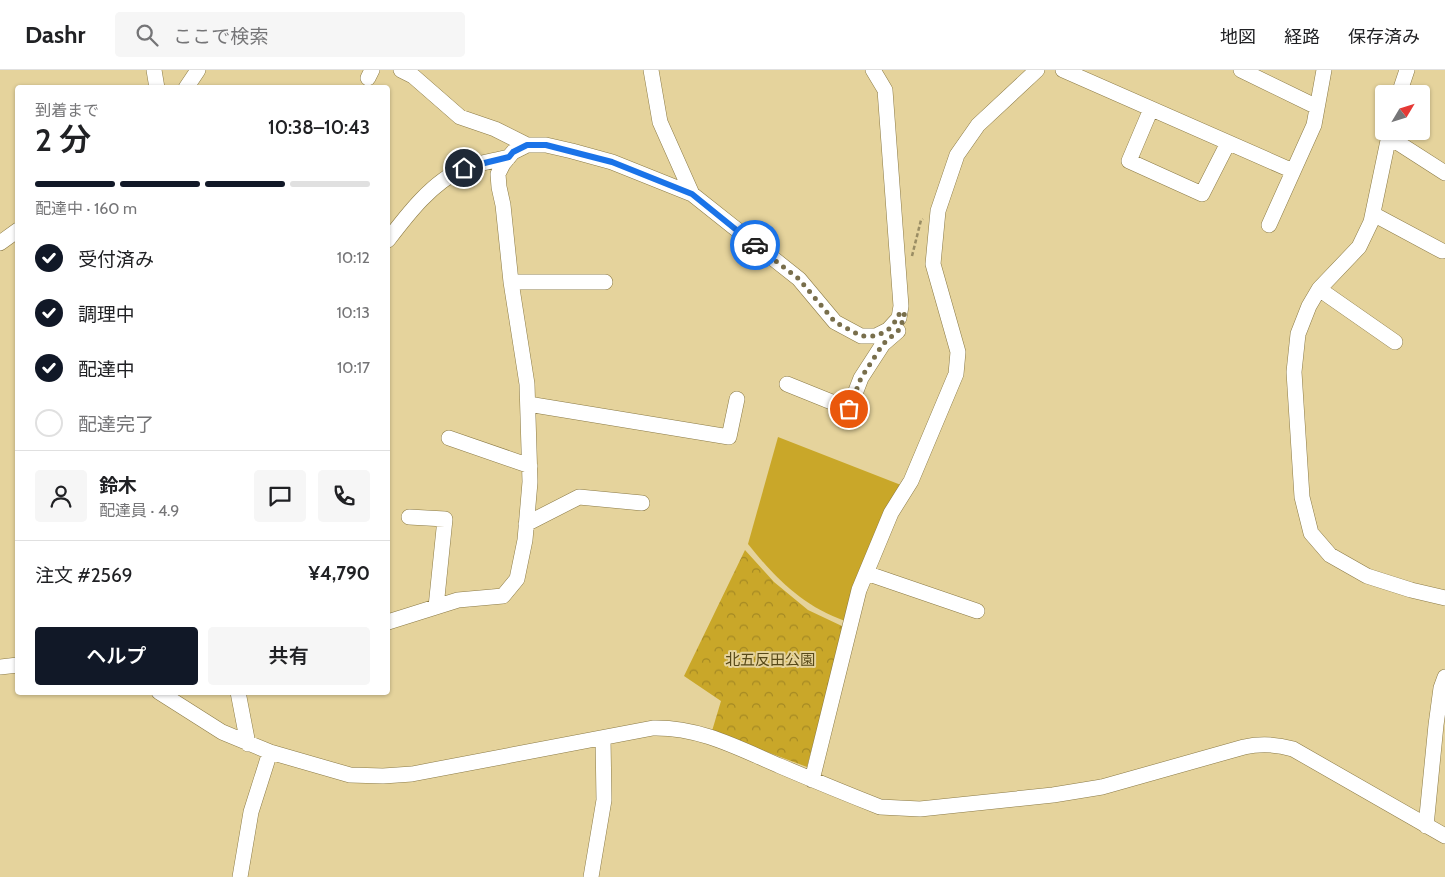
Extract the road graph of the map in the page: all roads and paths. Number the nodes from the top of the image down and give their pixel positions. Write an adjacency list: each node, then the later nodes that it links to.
1 (198, 70): 10 (street)
2 (401, 70): 17 (street)
3 (651, 70): 21 (street)
4 (874, 70): 33 (street)
5 (1037, 70): 22 (street)
6 (1063, 70): 13 (street)
7 (1241, 70): 12 (street)
8 (1324, 70): 12 (street)
9 (1407, 70): 11 (street)
10 (188, 85)
11 (1402, 85)
12 (1317, 107): 19 (street)
13 (1152, 109): 16 (street); 16 (street)
14 (1389, 140): 23 (street)
15 (1398, 140): 20 (street)
16 (1228, 143): 19 (street)
17 (527, 145): 18 (street); 21 (street)
18 (509, 157): 26 (street); 30 (street)
19 (1293, 171): 24 (street)
20 (1445, 173)
21 (692, 194): 33 (street)
22 (938, 211): 29 (path); 43 (street)
23 (1373, 214): 28 (street); 32 (street)
24 (1269, 224)
25 (15, 232): 27 (street)
26 (390, 233)
27 (0, 243)
28 (1442, 251)
29 (912, 258)
30 (511, 282): 31 (street); 37 (street)
31 (605, 282)
32 (1319, 289): 34 (street); 44 (street)
33 (900, 311): 35 (street)
34 (1395, 342)
35 (787, 384)
36 (737, 399): 37 (street)
37 (528, 404): 39 (street)
38 (449, 438): 39 (street)
39 (530, 466): 42 (street)
40 (642, 502): 42 (street)
41 (409, 517): 45 (street)
42 (526, 524): 45 (street)
43 (866, 573): 46 (street); 56 (street)
44 (1445, 598)
45 (436, 607): 47 (street)
46 (977, 611)
47 (390, 621)
48 (15, 665): 49 (street)
49 (0, 666)
50 (1445, 677): 57 (street)
51 (164, 695): 54 (street)
52 (239, 695): 54 (street)
53 (603, 738): 55 (street); 56 (street); 60 (street)
54 (248, 744): 55 (street)
55 (270, 752): 59 (street)
56 (812, 780): 57 (street)
57 (1426, 826): 58 (street)
58 (1445, 836)
59 (240, 877)
60 (591, 877)

